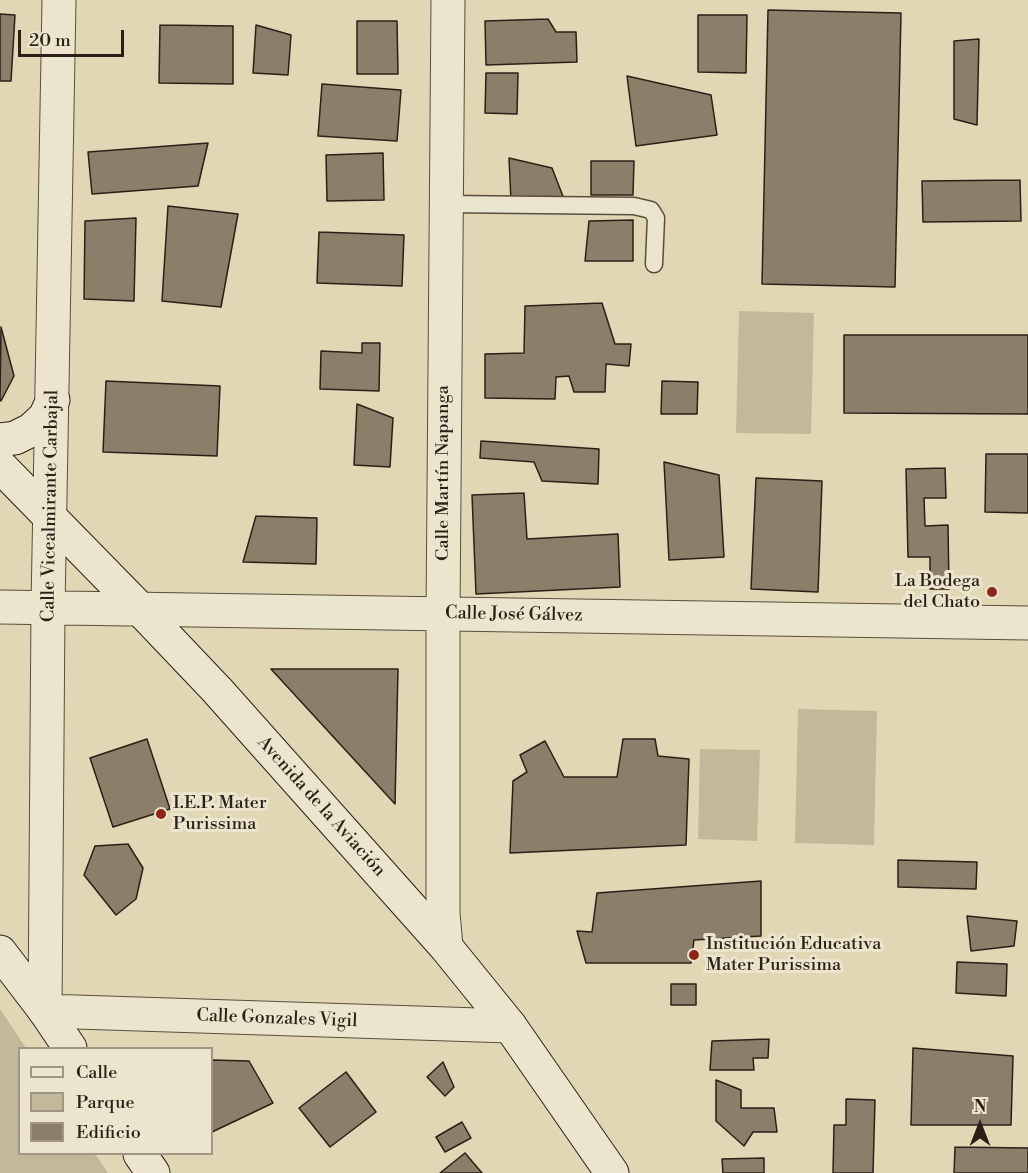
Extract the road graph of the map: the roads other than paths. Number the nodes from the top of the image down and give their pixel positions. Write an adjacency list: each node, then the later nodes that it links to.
1 (59, 0): 5 (street, Calle Vicealmirante Carbajal)
2 (448, 0): 3 (street, Calle Martín Napanga)
3 (446, 204): 4 (lane); 12 (street, Calle Martín Napanga)
4 (654, 264)
5 (53, 400): 6 (street); 8 (street, Calle Vicealmirante Carbajal)
6 (0, 440)
7 (0, 466): 8 (street, Avenida de la Aviación)
8 (50, 517): 10 (street, Calle Vicealmirante Carbajal); 11 (street, Avenida de la Aviación)
9 (0, 607): 10 (street, Calle José Gálvez)
10 (48, 607): 11 (street, Calle José Gálvez); 16 (street, Calle Vicealmirante Carbajal)
11 (140, 609): 12 (street, Calle José Gálvez); 14 (street, Avenida de la Aviación)
12 (443, 614): 13 (street, Calle José Gálvez); 14 (street, Calle Martín Napanga)
13 (1028, 623)
14 (446, 946): 17 (street, Avenida de la Aviación)
15 (0, 952): 16 (street)
16 (45, 1011): 17 (street, Calle Gonzales Vigil); 18 (street)
17 (510, 1026): 21 (street, Avenida de la Aviación)
18 (69, 1047)
19 (141, 1155): 20 (street)
20 (153, 1173)
21 (612, 1173)

